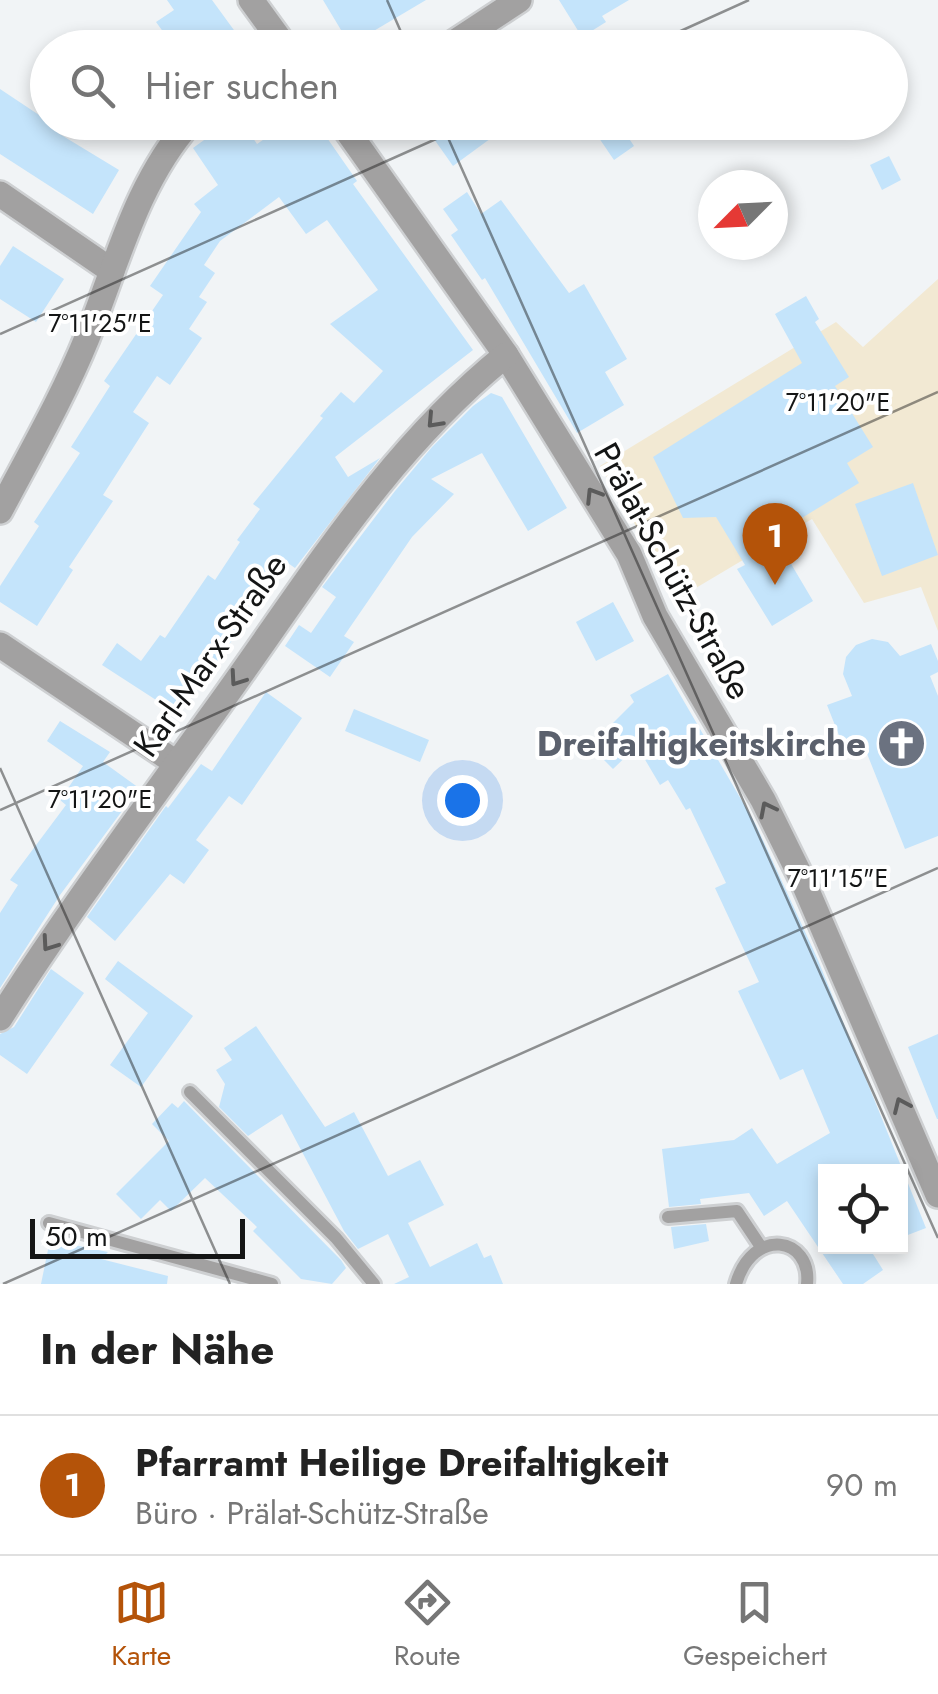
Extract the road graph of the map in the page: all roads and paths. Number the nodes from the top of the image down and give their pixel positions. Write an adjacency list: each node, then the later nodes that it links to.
1 (251, 0): 3 (street)
2 (519, 0): 4 (street)
3 (273, 30)
4 (473, 30)
5 (175, 140): 8 (street)
6 (354, 140): 9 (street, Prälat-Schütz-Straße)
7 (0, 194): 8 (street)
8 (112, 271): 10 (street)
9 (506, 356): 12 (street, Karl-Marx-Straße, one-way to 12); 15 (street, Prälat-Schütz-Straße, one-way to 9)
10 (0, 511)
11 (0, 646): 12 (street)
12 (176, 763): 13 (street, Karl-Marx-Straße, one-way to 13)
13 (0, 1018)
14 (190, 1092): 20 (lane)
15 (938, 1195)
16 (668, 1217): 18 (lane)
17 (49, 1223): 19 (lane)
18 (760, 1247): 21 (lane); 22 (lane)
19 (272, 1284)
20 (374, 1284)
21 (736, 1284)
22 (808, 1284)

